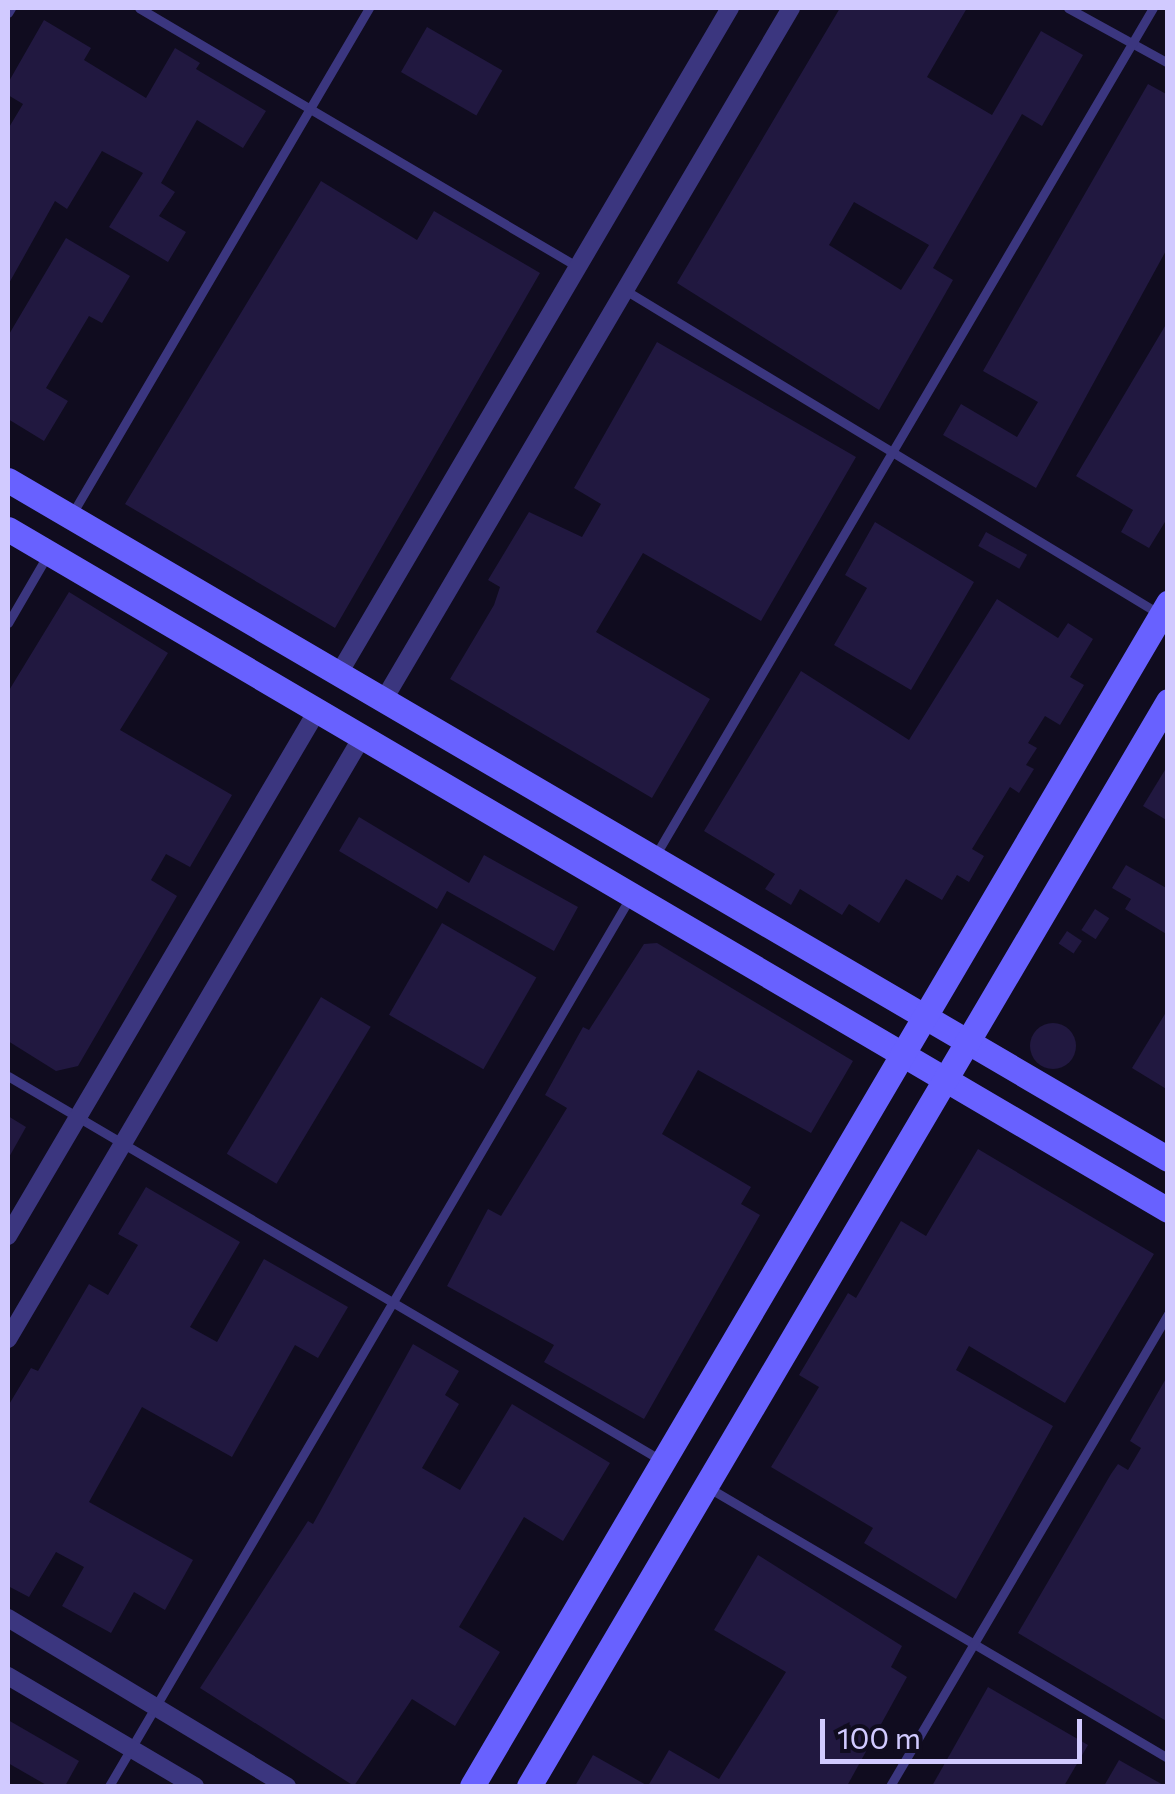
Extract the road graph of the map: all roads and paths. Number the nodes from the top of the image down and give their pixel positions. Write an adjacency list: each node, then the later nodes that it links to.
1 (139, 8): 9 (lane)
2 (369, 8): 9 (lane)
3 (730, 8): 10 (street)
4 (791, 8): 11 (street)
5 (1068, 8): 7 (lane)
6 (1153, 8): 7 (lane)
7 (1132, 43): 8 (lane); 12 (lane)
8 (1168, 64)
9 (310, 108): 10 (lane); 14 (lane)
10 (578, 267): 19 (street)
11 (624, 290): 12 (lane); 20 (street)
12 (894, 449): 17 (lane); 24 (lane)
13 (8, 480): 14 (street)
14 (69, 518): 19 (street)
15 (8, 528): 16 (street)
16 (48, 553): 18 (lane); 22 (street)
17 (1164, 609): 26 (street)
18 (8, 622)
19 (338, 674): 20 (street)
20 (383, 701): 24 (street)
21 (1168, 701): 27 (street)
22 (316, 711): 23 (street); 31 (street)
23 (362, 737): 25 (street); 32 (street)
24 (653, 859): 26 (street)
25 (632, 896): 28 (street); 36 (lane)
26 (924, 1017): 27 (street); 28 (street)
27 (966, 1042): 30 (street); 33 (street)
28 (902, 1054): 30 (street); 39 (street)
29 (8, 1076): 31 (lane)
30 (944, 1079): 34 (street); 40 (street)
31 (78, 1117): 32 (lane); 35 (street)
32 (123, 1144): 36 (lane); 38 (street)
33 (1168, 1159)
34 (1168, 1210)
35 (8, 1236)
36 (393, 1302): 39 (lane); 44 (lane)
37 (1168, 1314): 42 (lane)
38 (8, 1340)
39 (663, 1462): 50 (street)
40 (705, 1486): 42 (lane); 51 (street)
41 (8, 1618): 44 (street)
42 (973, 1644): 46 (lane); 52 (lane)
43 (8, 1676): 45 (street)
44 (156, 1706): 45 (lane); 49 (street)
45 (131, 1749): 47 (lane); 48 (street)
46 (1168, 1758)
47 (108, 1786)
48 (195, 1786)
49 (287, 1786)
50 (472, 1786)
51 (528, 1786)
52 (890, 1786)

